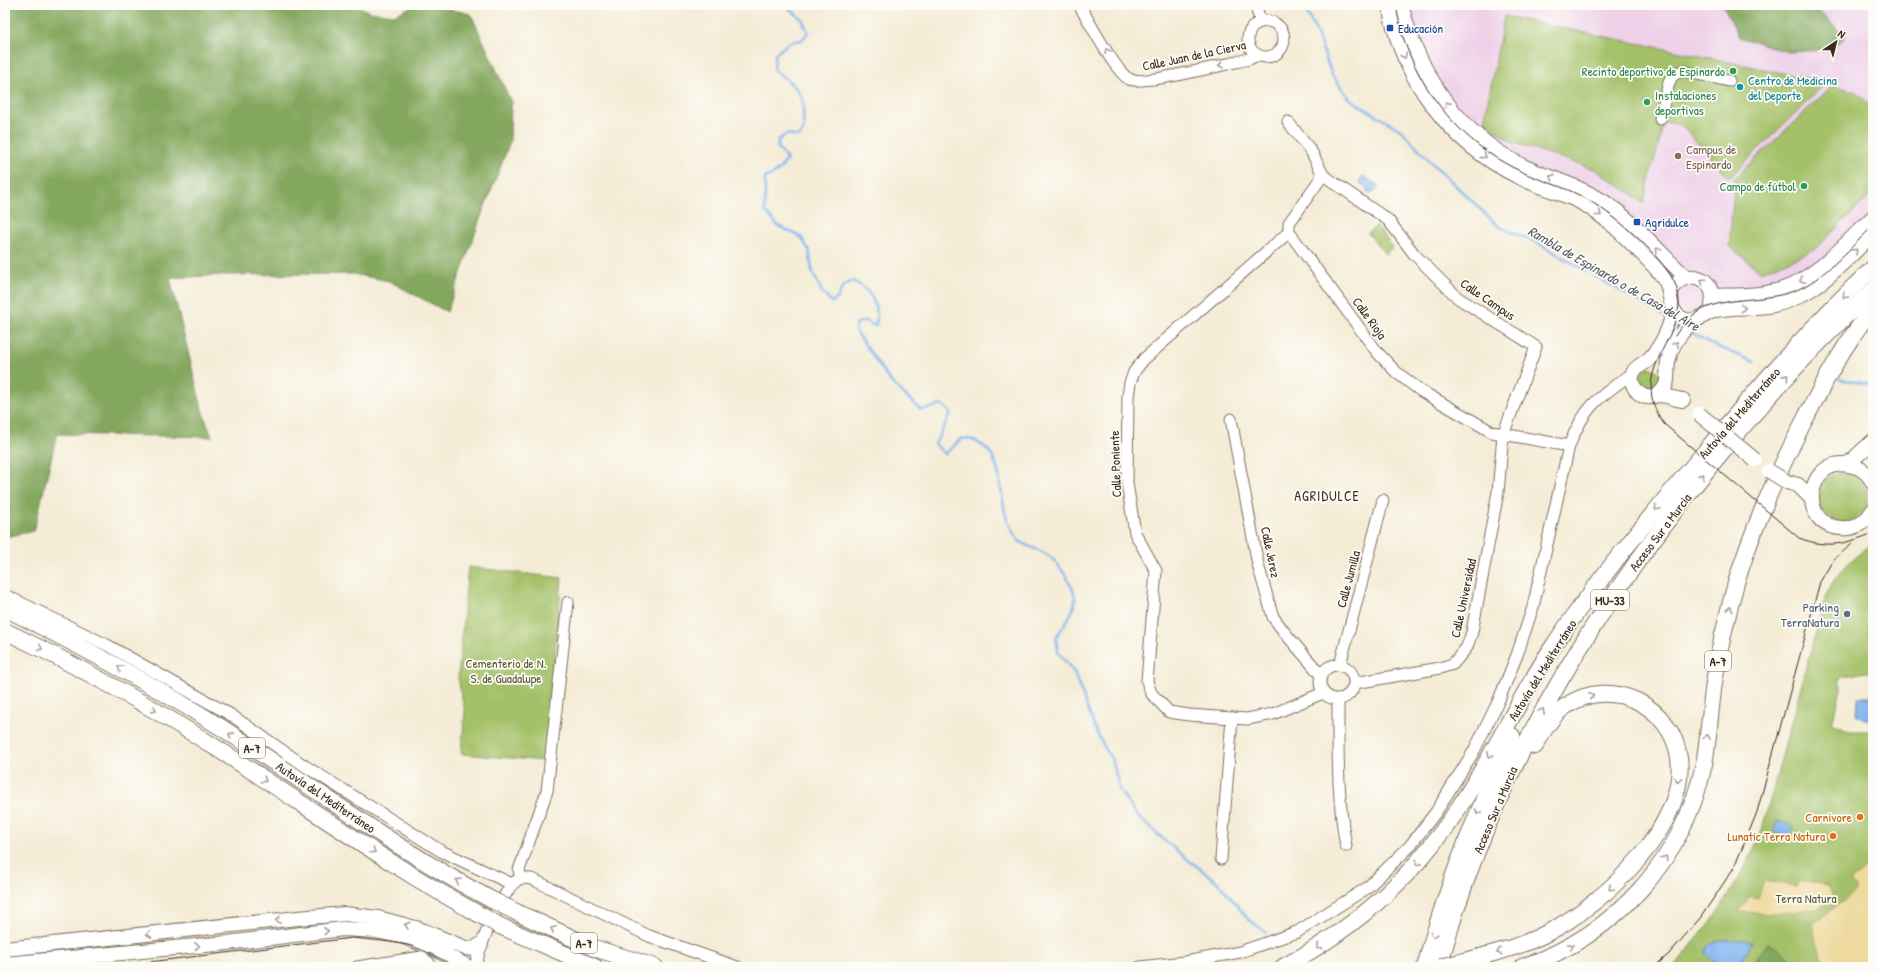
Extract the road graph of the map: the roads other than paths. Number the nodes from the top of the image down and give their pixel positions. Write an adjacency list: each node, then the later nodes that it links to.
1 (1079, 5): 7 (street, Calle Juan de la Cierva, one-way to 1)
2 (1255, 5): 6 (street)
3 (1260, 5): 6 (street)
4 (1389, 5): 21 (main road, one-way to 21)
5 (1401, 5): 18 (main road, one-way to 5)
6 (1263, 21): 7 (street); 7 (street)
7 (1258, 55)
8 (1708, 65): 9 (street)
9 (1702, 75): 10 (street); 11 (street)
10 (1729, 81)
11 (1660, 119)
12 (1288, 122): 13 (street)
13 (1323, 175): 15 (street); 32 (street, Calle Campus)
14 (1873, 217): 20 (main road, one-way to 20)
15 (1289, 232): 32 (street, Calle Rioja); 53 (street, Calle Poniente)
16 (1873, 234): 23 (main road, one-way to 16)
17 (1873, 268): 45 (highway, Autovía del Mediterráneo, one-way to 45)
18 (1686, 277): 20 (main road, one-way to 18); 21 (main road)
19 (1873, 290): 71 (highway, Acceso Sur a Murcia / MU-33, one-way to 19)
20 (1713, 296): 23 (main road)
21 (1671, 303): 23 (main road); 24 (main road)
22 (1873, 308): 72 (highway, A-7, one-way to 22)
23 (1702, 317): 26 (main road, one-way to 23)
24 (1646, 362): 25 (main road); 26 (main road)
25 (1633, 373): 27 (main road); 29 (street)
26 (1668, 380): 28 (main road); 30 (main road)
27 (1637, 392): 28 (main road); 29 (street)
28 (1658, 395): 30 (main road)
29 (1599, 397): 34 (street)
30 (1683, 400): 39 (main road, bridge)
31 (1231, 419): 49 (street, Calle Jerez)
32 (1504, 435): 34 (street, Calle Rioja); 50 (street, Calle Universidad)
33 (1873, 441): 35 (main road)
34 (1569, 446): 62 (street)
35 (1848, 464): 37 (main road); 38 (main road)
36 (1873, 464): 38 (main road)
37 (1818, 476): 39 (main road); 40 (main road)
38 (1872, 481)
39 (1792, 483): 40 (main road)
40 (1812, 499): 42 (main road)
41 (1383, 500): 48 (street, Calle Jumilla)
42 (1872, 514)
43 (5, 595): 56 (street)
44 (568, 602): 56 (street)
45 (1585, 603): 69 (highway, Autovía del Mediterráneo, one-way to 69); 70 (highway, Acceso Sur a Murcia / MU-33, one-way to 70)
46 (5, 608): 66 (highway, Autovía del Mediterráneo / A-7, one-way to 46, bridge)
47 (5, 631): 65 (highway, Autovía del Mediterráneo / A-7, one-way to 65, bridge)
48 (1340, 665): 49 (street); 50 (street)
49 (1321, 675): 51 (street)
50 (1355, 683): 52 (street)
51 (1323, 693): 52 (street); 53 (street, Calle Poniente)
52 (1338, 700): 54 (street)
53 (1232, 718): 55 (street)
54 (1346, 846)
55 (1221, 859)
56 (516, 881): 58 (street); 67 (street)
57 (434, 935): 58 (main road); 59 (main road, one-way to 59); 61 (main road)
58 (481, 944): 61 (street)
59 (5, 949)
60 (5, 964): 61 (main road, one-way to 61)
61 (474, 966)
62 (1168, 966): 68 (street)
63 (357, 967): 64 (street)
64 (430, 967)
65 (596, 967)
66 (655, 967)
67 (737, 967)
68 (1140, 967)
69 (1283, 967)
70 (1425, 967)
71 (1441, 967): 71 (highway, one-way to 71, bridge)
72 (1522, 967)

